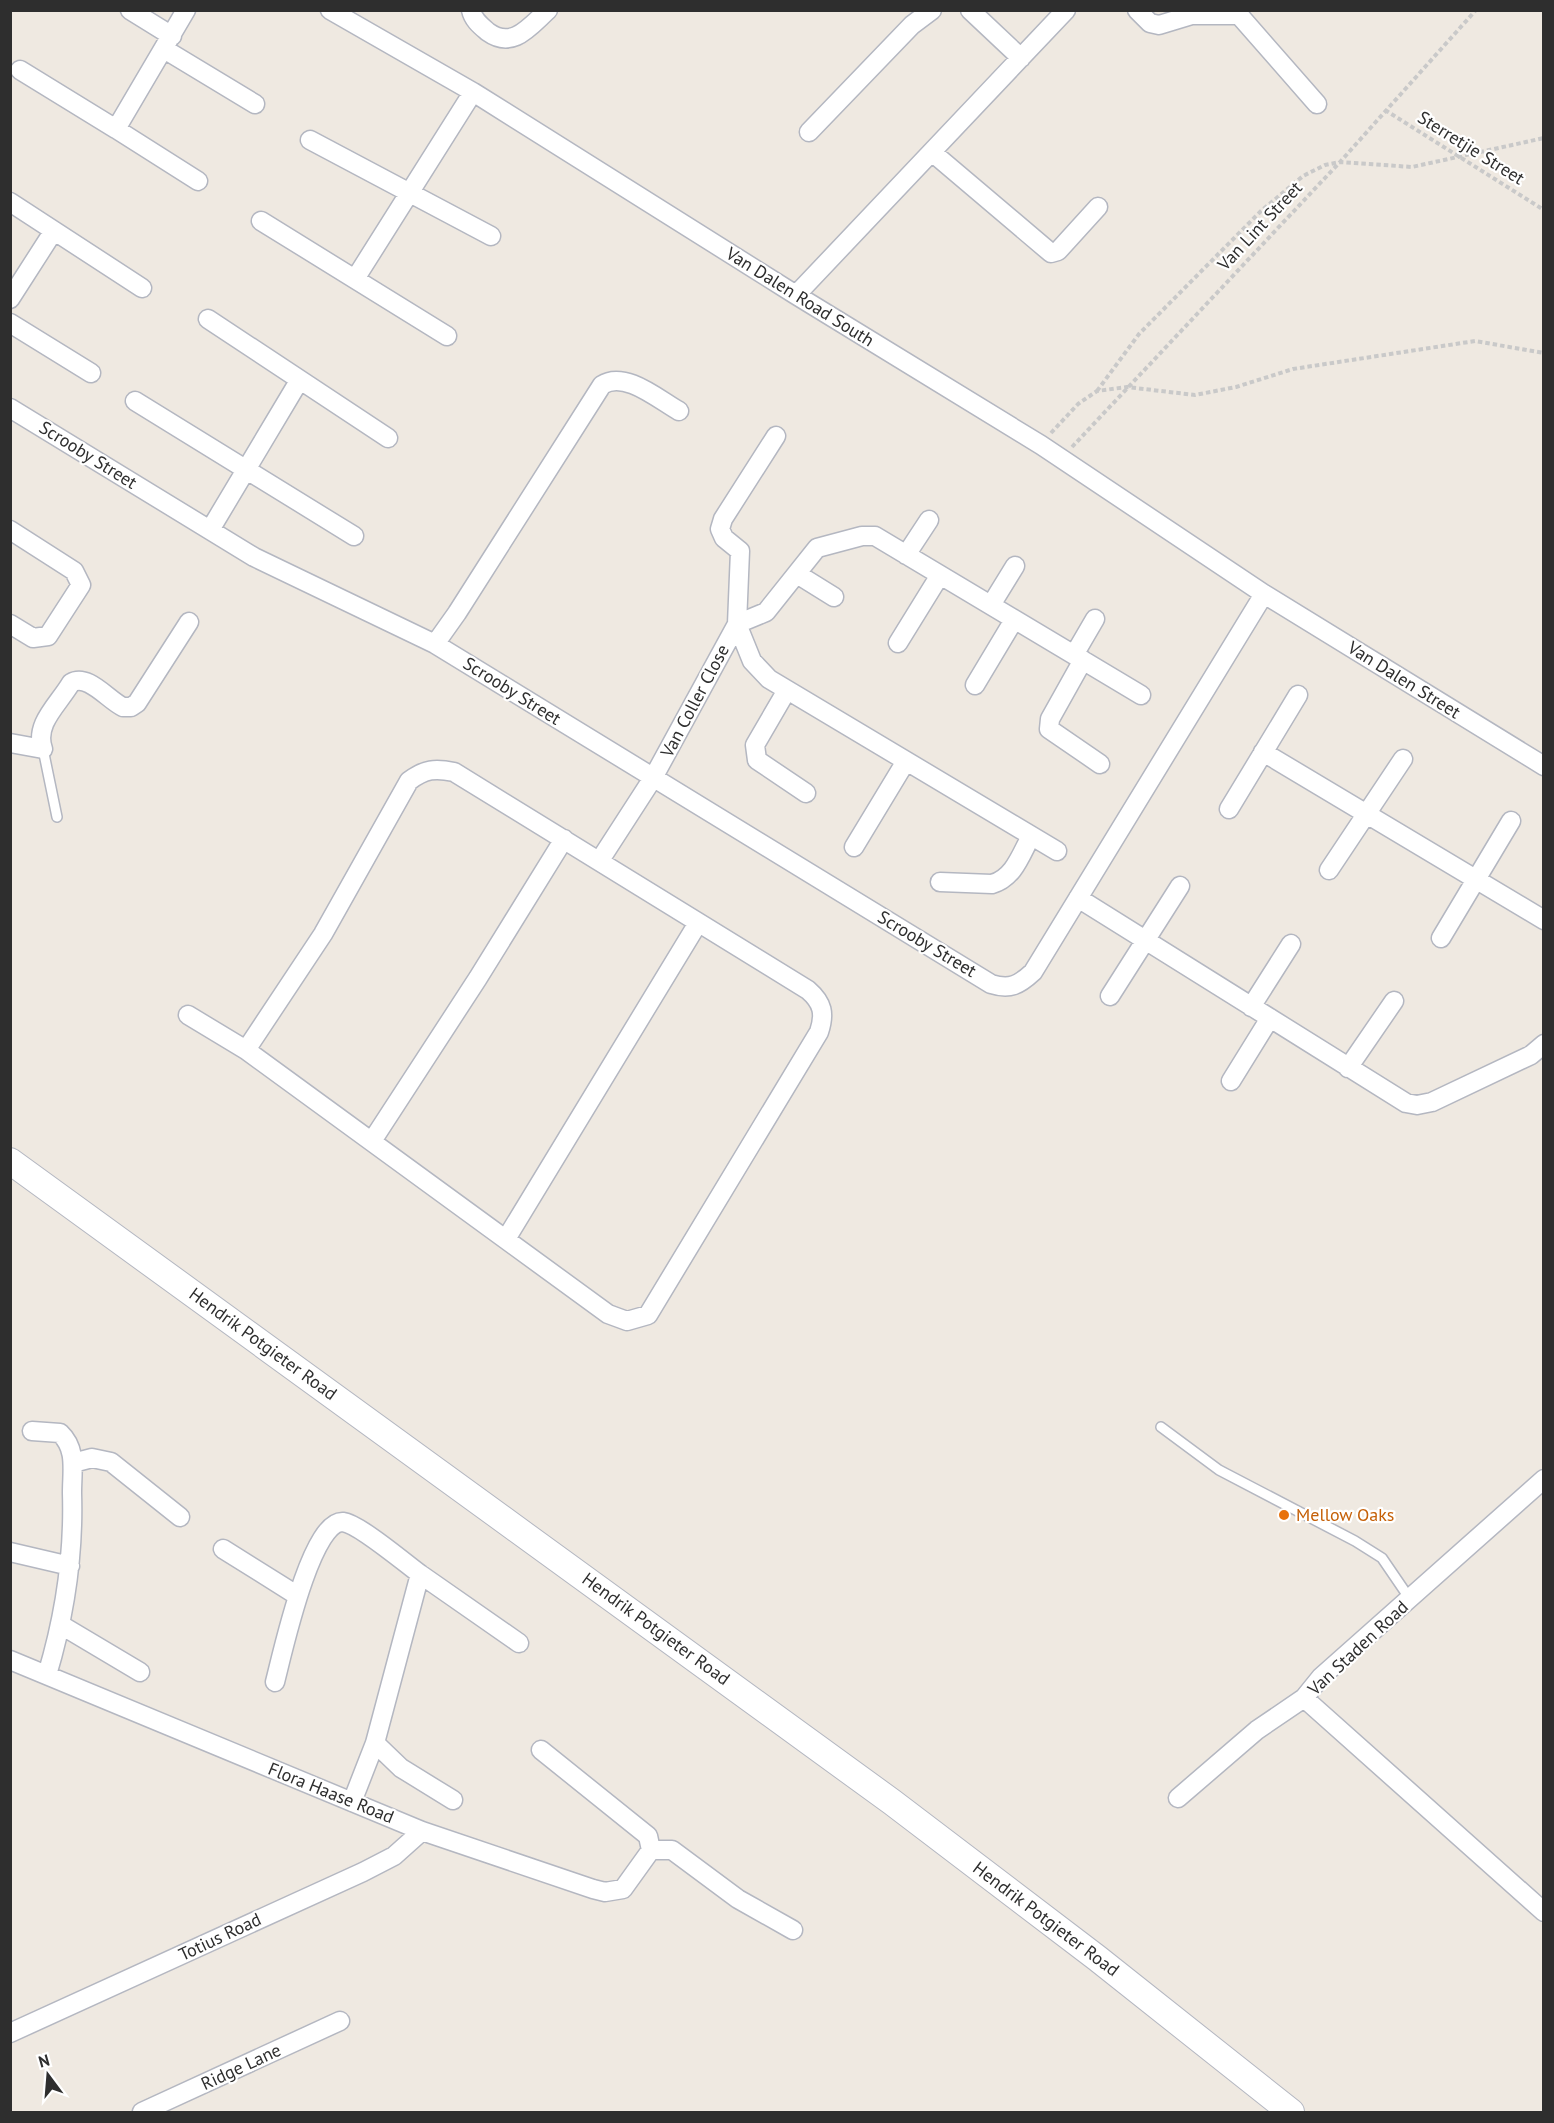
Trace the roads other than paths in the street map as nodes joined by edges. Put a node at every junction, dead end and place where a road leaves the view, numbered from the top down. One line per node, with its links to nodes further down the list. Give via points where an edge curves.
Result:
1 (130, 10): 11 (street)
2 (186, 10): 11 (street)
3 (330, 10): 14 (street, Van Dalen Road South)
4 (471, 10): 5 (street, via 479,25 507,40 523,34)
5 (548, 10)
6 (932, 10): 18 (street, via 912,25)
7 (970, 10): 12 (street)
8 (1066, 10): 12 (street)
9 (1137, 10): 10 (street, via 1150,23 1159,25 1192,15)
10 (1238, 12): 16 (street)
11 (168, 43): 15 (street); 17 (street)
12 (1021, 58): 20 (street)
13 (20, 70): 17 (street)
14 (473, 92): 22 (street); 30 (street, Van Dalen Road South)
15 (255, 104)
16 (1317, 104)
17 (116, 129): 21 (street)
18 (809, 132)
19 (310, 140): 22 (street)
20 (933, 153): 24 (street, via 1051,253 1058,251); 30 (street)
21 (198, 182)
22 (409, 193): 27 (street); 28 (street)
23 (10, 202): 26 (street)
24 (1098, 207)
25 (261, 221): 28 (street)
26 (53, 232): 29 (street); 31 (street)
27 (491, 236)
28 (355, 279): 34 (street)
29 (142, 288)
30 (796, 295): 51 (street, Van Dalen Road South, via 1041,445)
31 (10, 299)
32 (208, 319): 36 (street)
33 (10, 324): 35 (street)
34 (447, 336)
35 (91, 373)
36 (299, 381): 41 (street); 42 (street)
37 (135, 401): 42 (street)
38 (10, 408): 45 (street, Scrooby Street)
39 (679, 411): 60 (street, via 624,380 609,380 603,385)
40 (776, 436): 58 (street, via 721,524 721,534 737,547 741,556)
41 (388, 438)
42 (246, 469): 45 (street); 46 (street)
43 (929, 520): 47 (street)
44 (10, 530): 57 (street, via 74,571 81,585 48,636 33,638)
45 (210, 530): 60 (street, Scrooby Street, via 254,557)
46 (354, 536)
47 (906, 555): 49 (street, via 875,536 862,536 823,545); 50 (street)
48 (1015, 566): 53 (street)
49 (797, 574): 52 (street); 58 (street, via 766,612)
50 (940, 575): 53 (street); 59 (street)
51 (1264, 594): 72 (street, Van Dalen Street); 88 (street)
52 (834, 597)
53 (991, 605): 55 (street)
54 (1095, 619): 61 (street)
55 (1014, 620): 61 (street); 62 (street)
56 (189, 622): 67 (street, via 137,703 130,707 117,704 86,681 71,683 40,728)
57 (10, 624)
58 (737, 624): 63 (street, via 752,661 769,679); 73 (street, Van Coller Close)
59 (898, 643)
60 (435, 644): 73 (street, Scrooby Street)
61 (1079, 658): 64 (street); 71 (street, via 1049,729)
62 (975, 685)
63 (787, 690): 70 (street); 74 (street, via 755,746 754,755)
64 (1141, 695)
65 (1298, 695): 68 (street)
66 (10, 743): 67 (street)
67 (42, 749): 77 (lane)
68 (1263, 752): 75 (street); 76 (street)
69 (1403, 759): 76 (street)
70 (906, 760): 79 (street); 81 (street)
71 (1100, 765)
72 (1544, 766)
73 (653, 778): 83 (street, Van Coller Close); 88 (street, Scrooby Street, via 991,984 1005,988 1019,984 1033,972)
74 (806, 793)
75 (1229, 809)
76 (1366, 814): 84 (street); 85 (street)
77 (57, 818)
78 (1511, 821): 85 (street)
79 (1031, 836): 82 (street); 86 (street, via 1010,874 999,882)
80 (564, 839): 83 (street); 100 (street, via 454,772 437,768 423,771 409,781 323,934); 103 (street)
81 (854, 847)
82 (1057, 851)
83 (600, 860): 90 (street)
84 (1329, 870)
85 (1476, 880): 89 (street); 91 (street)
86 (940, 882)
87 (1180, 886): 92 (street)
88 (1078, 898): 92 (street)
89 (1544, 920)
90 (698, 923): 105 (street); 105 (street, via 808,990 819,999 823,1021 648,1315 627,1321 615,1318)
91 (1441, 938)
92 (1145, 940): 94 (street); 96 (street)
93 (1291, 944): 96 (street)
94 (1110, 996)
95 (1394, 1001): 101 (street)
96 (1251, 1007): 98 (street)
97 (188, 1015): 100 (street)
98 (1270, 1018): 101 (street); 102 (street)
99 (1544, 1044): 101 (street, via 1531,1055 1418,1105 1396,1098)
100 (246, 1050): 103 (street)
101 (1348, 1068)
102 (1231, 1081)
103 (372, 1141): 105 (street)
104 (10, 1161): 136 (main road, Hendrik Potgieter Road, via 883,1795)
105 (506, 1239)
106 (1161, 1426): 116 (lane, via 1219,1470 1382,1558)
107 (32, 1431): 108 (street, via 60,1432 71,1448)
108 (73, 1463): 110 (street, via 92,1458 111,1462); 113 (street)
109 (1544, 1479): 116 (street, Van Staden Road)
110 (180, 1517)
111 (223, 1549): 115 (street)
112 (10, 1552): 113 (street)
113 (70, 1566): 117 (street)
114 (420, 1574): 115 (street, via 352,1525 336,1523 321,1537); 118 (street); 124 (street)
115 (298, 1596): 122 (street)
116 (1410, 1599): 123 (street, Van Staden Road, via 1322,1677)
117 (61, 1625): 120 (street); 121 (street)
118 (519, 1643)
119 (10, 1660): 121 (street, Flora Haase Road)
120 (140, 1672)
121 (47, 1675): 128 (street, Flora Haase Road)
122 (275, 1682)
123 (1305, 1698): 126 (street, via 1257,1730); 131 (street, Van Staden Road)
124 (375, 1743): 127 (street, via 401,1768); 128 (street)
125 (541, 1750): 130 (street, via 648,1836)
126 (1178, 1798)
127 (453, 1800)
128 (352, 1802): 129 (street, Flora Haase Road)
129 (422, 1831): 130 (street, Flora Haase Road, via 605,1892 622,1889); 134 (street, Totius Road, via 394,1856 363,1872)
130 (647, 1854): 132 (street, via 672,1850 738,1899)
131 (1544, 1912)
132 (793, 1930)
133 (340, 2021): 135 (street, Ridge Lane)
134 (10, 2033)
135 (142, 2112)
136 (1291, 2112)

